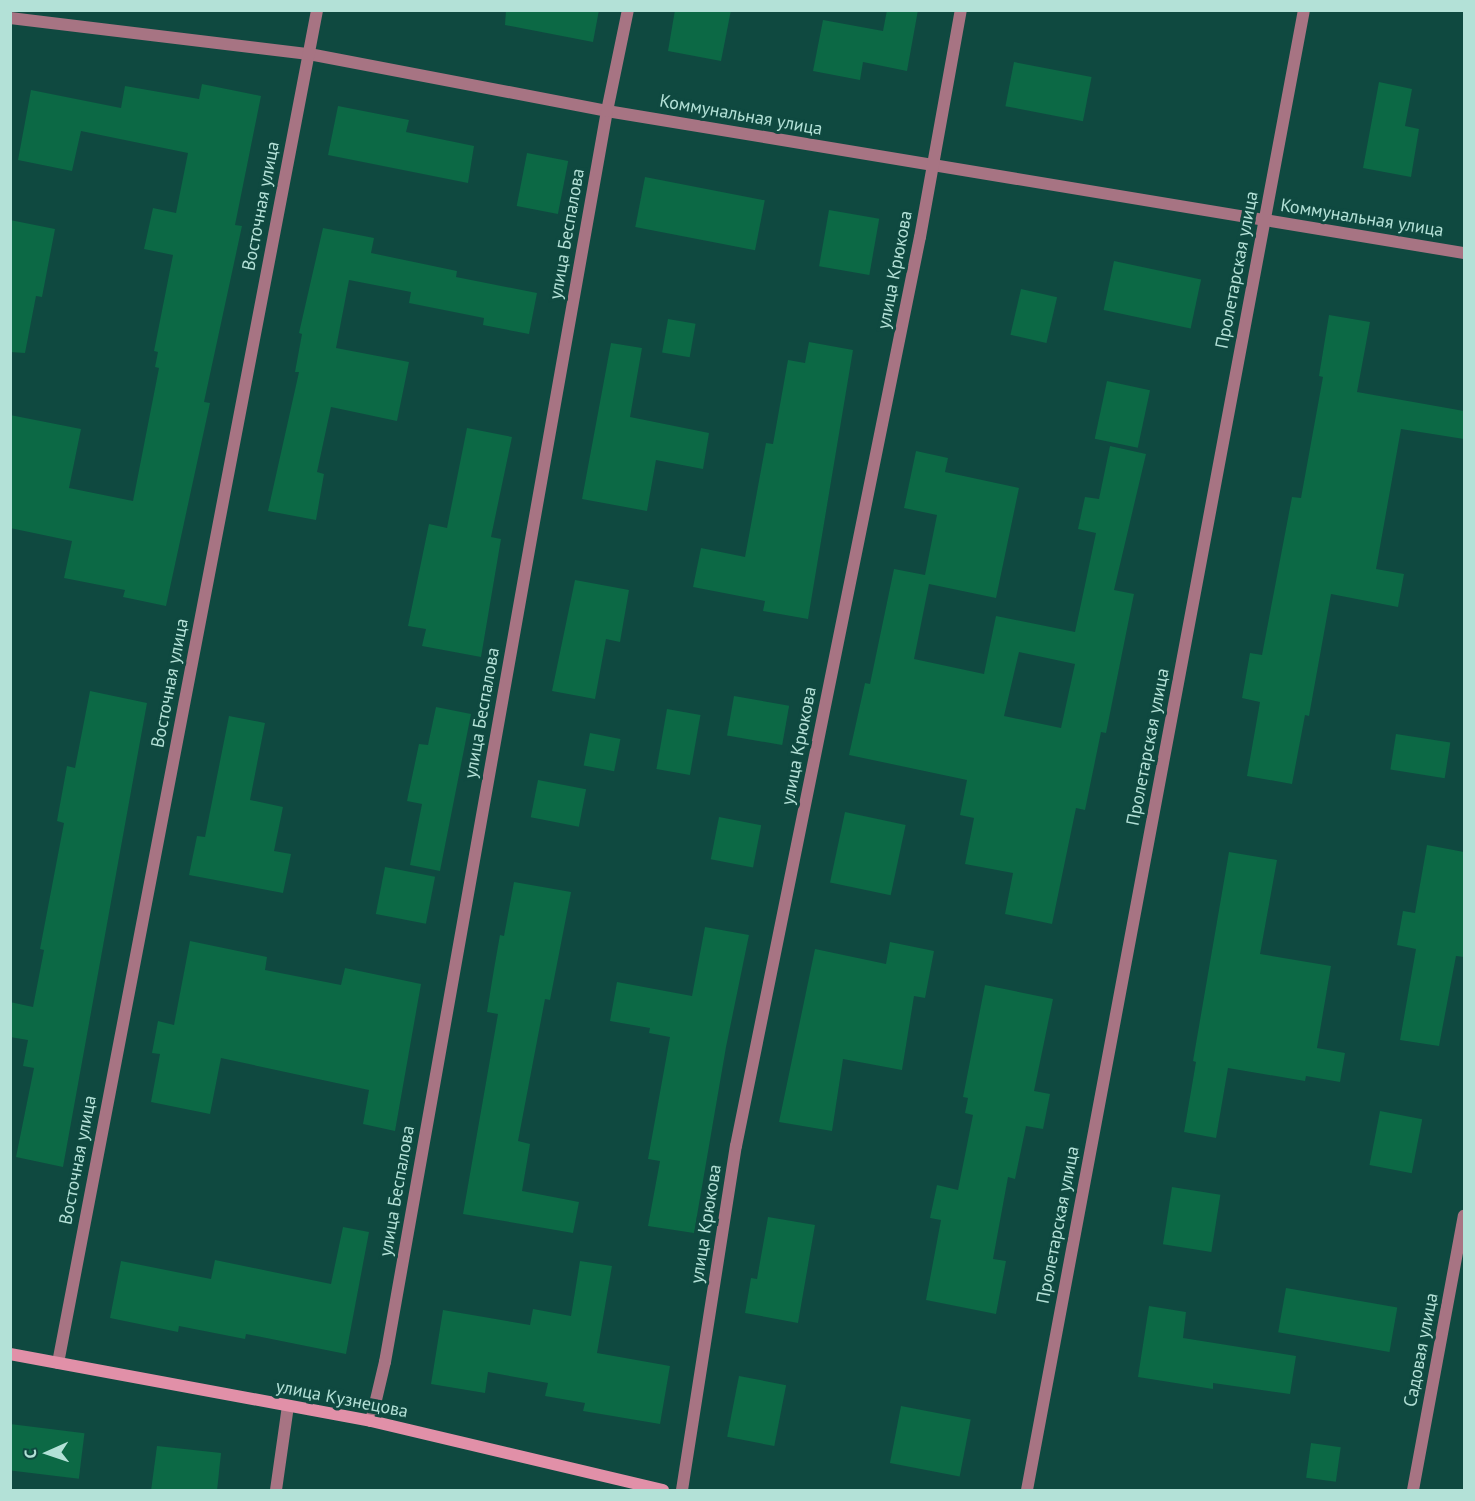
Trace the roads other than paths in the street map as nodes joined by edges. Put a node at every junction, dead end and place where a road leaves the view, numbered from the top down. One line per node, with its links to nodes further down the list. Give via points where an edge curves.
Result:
1 (317, 10): 6 (street, Восточная улица)
2 (628, 10): 7 (street, улица Беспалова)
3 (962, 10): 8 (street, улица Крюкова)
4 (1304, 10): 9 (street, Пролетарская улица)
5 (10, 18): 6 (street, Коммунальная улица)
6 (309, 54): 7 (street, Коммунальная улица); 13 (street, Восточная улица)
7 (607, 111): 8 (street, Коммунальная улица); 15 (street, улица Беспалова, via 385,1362)
8 (933, 166): 9 (street, Коммунальная улица); 18 (street, улица Крюкова, via 736,1146)
9 (1265, 221): 10 (street, Коммунальная улица); 19 (street, Пролетарская улица)
10 (1464, 253)
11 (1464, 1216): 20 (street, Садовая улица)
12 (10, 1354): 13 (street, улица Кузнецова)
13 (58, 1363): 14 (street, улица Кузнецова)
14 (288, 1406): 15 (street, улица Кузнецова); 16 (street)
15 (371, 1421): 17 (street, улица Кузнецова)
16 (276, 1491)
17 (663, 1491)
18 (682, 1491)
19 (1027, 1491)
20 (1413, 1491)

